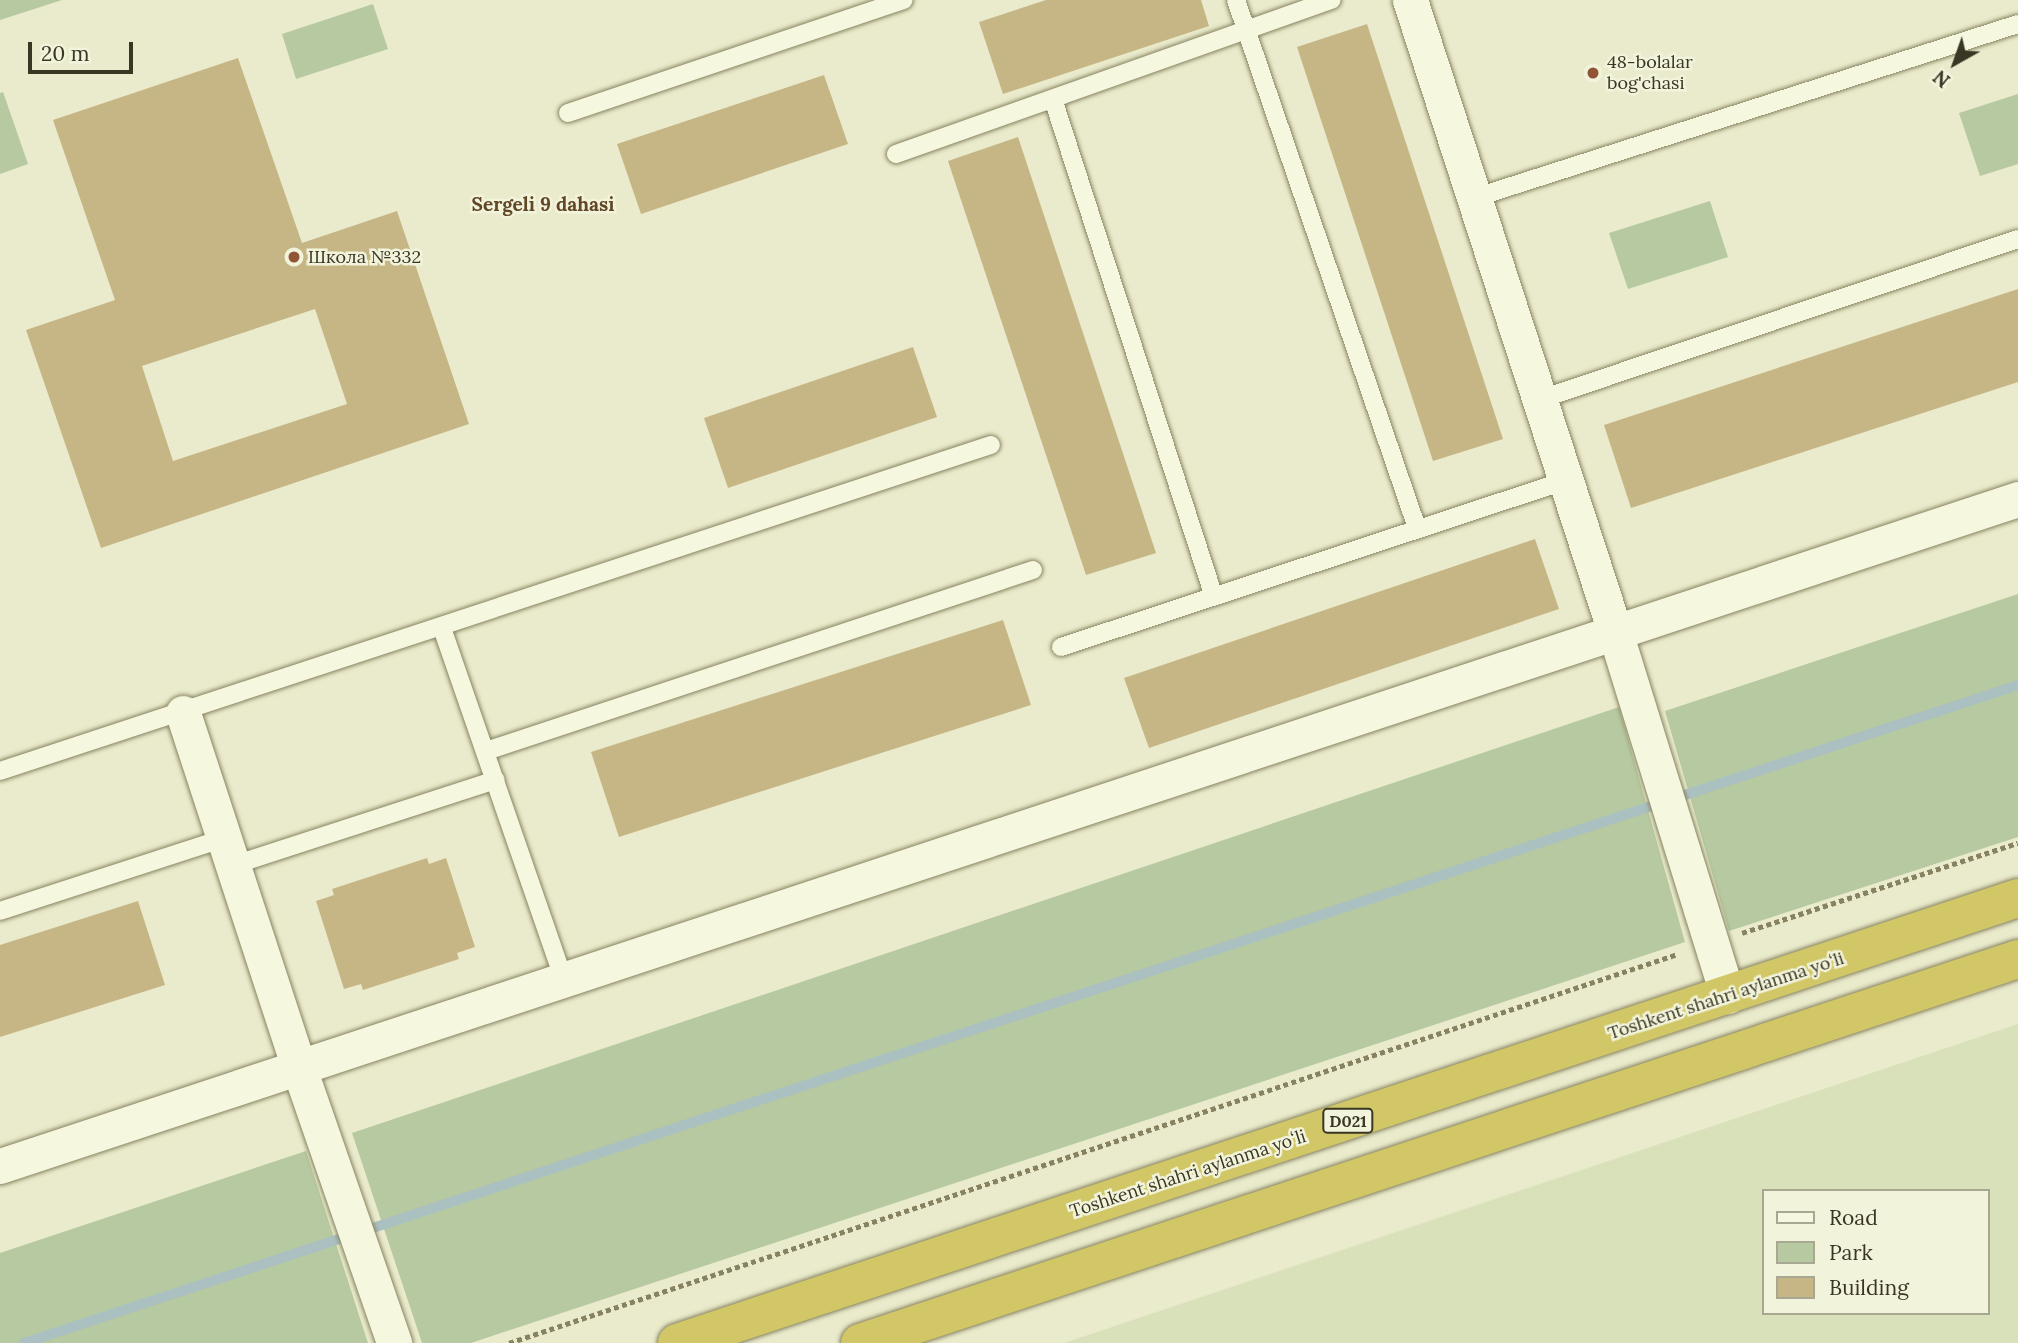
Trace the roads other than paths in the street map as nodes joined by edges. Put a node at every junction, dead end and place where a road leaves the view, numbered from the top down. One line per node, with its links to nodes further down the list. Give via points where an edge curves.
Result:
1 (903, 0): 8 (lane)
2 (1236, 0): 6 (lane)
3 (1332, 0): 6 (lane)
4 (1410, 0): 10 (street)
5 (2018, 24): 10 (lane)
6 (1246, 30): 7 (lane); 16 (lane)
7 (1053, 99): 9 (lane); 18 (lane)
8 (568, 113)
9 (896, 154)
10 (1474, 198): 12 (street)
11 (2018, 239): 12 (lane)
12 (1538, 400): 14 (street)
13 (990, 445): 19 (lane)
14 (1564, 481): 16 (lane); 20 (street)
15 (2018, 499): 20 (street)
16 (1418, 528): 18 (lane)
17 (1033, 570): 23 (lane)
18 (1214, 597): 21 (lane)
19 (442, 628): 22 (lane); 23 (lane)
20 (1615, 632): 30 (street); 31 (street)
21 (1061, 647)
22 (183, 713): 24 (lane); 26 (street)
23 (486, 751): 25 (lane)
24 (0, 771)
25 (496, 779): 26 (lane); 30 (lane)
26 (229, 852): 28 (lane); 32 (street)
27 (2018, 898): 31 (highway, Toshkent shahri aylanma yoʻli / D021)
28 (0, 911)
29 (2018, 959): 36 (highway)
30 (564, 980): 32 (street)
31 (1728, 996): 35 (highway, Toshkent shahri aylanma yoʻli / D021)
32 (299, 1068): 33 (street); 34 (street)
33 (0, 1166)
34 (394, 1343)
35 (677, 1343)
36 (860, 1343)

